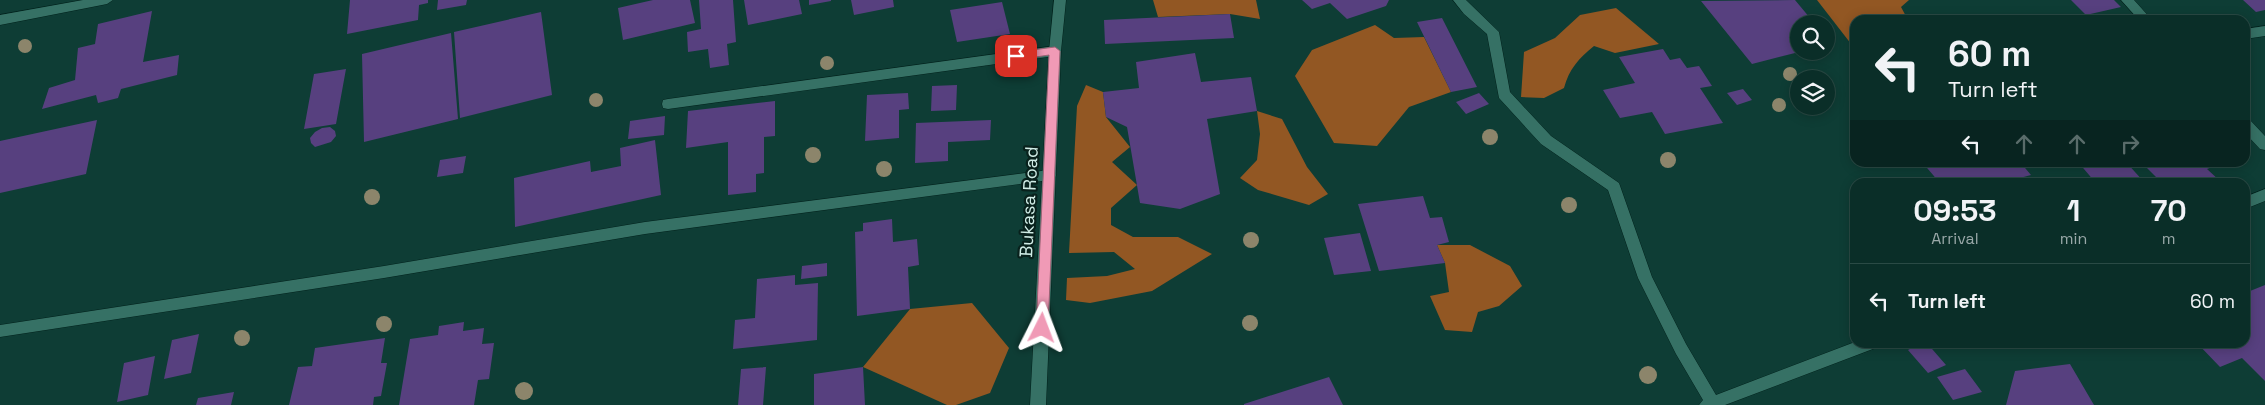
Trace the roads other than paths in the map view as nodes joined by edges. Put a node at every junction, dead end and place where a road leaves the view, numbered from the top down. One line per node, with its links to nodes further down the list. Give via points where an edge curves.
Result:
1 (107, 0): 6 (street)
2 (1060, 0): 9 (street, Bukasa Road)
3 (1459, 0): 18 (street, via 1493,32 1504,94 1546,140 1614,186 1645,278)
4 (2127, 0): 5 (street)
5 (2141, 15)
6 (0, 20)
7 (2265, 31): 8 (street)
8 (2250, 33)
9 (1055, 51): 10 (street); 13 (street, Bukasa Road)
10 (668, 104)
11 (2250, 129): 12 (street)
12 (2265, 145)
13 (1050, 175): 16 (street, via 645,228); 19 (street, Bukasa Road)
14 (2265, 195): 15 (street)
15 (2250, 201)
16 (0, 331)
17 (1858, 348): 18 (street)
18 (1710, 404)
19 (1038, 405)

